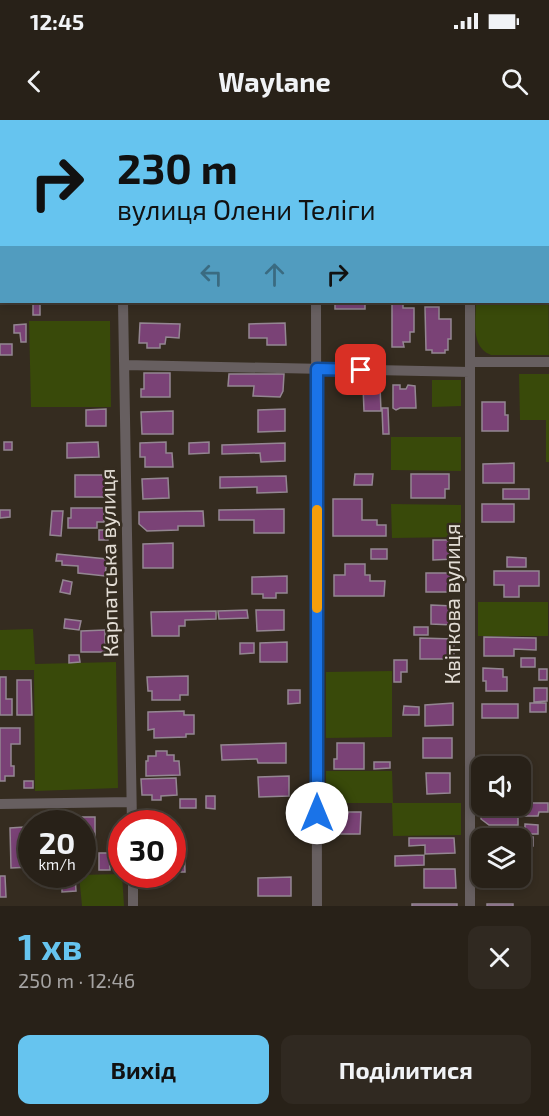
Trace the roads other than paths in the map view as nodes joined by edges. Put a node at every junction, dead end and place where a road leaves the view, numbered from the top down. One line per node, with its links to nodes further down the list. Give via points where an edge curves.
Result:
1 (123, 303): 5 (street, Карпатська вулиця)
2 (316, 303): 7 (street)
3 (470, 303): 6 (street, Квіткова вулиця)
4 (549, 362): 6 (street)
5 (124, 365): 7 (street); 8 (street, Карпатська вулиця)
6 (470, 367): 7 (street); 14 (street, Квіткова вулиця)
7 (317, 369): 13 (street)
8 (131, 802): 9 (street); 10 (street, Карпатська вулиця)
9 (0, 804)
10 (131, 810)
11 (133, 888): 12 (street)
12 (133, 906)
13 (317, 906)
14 (470, 906)

